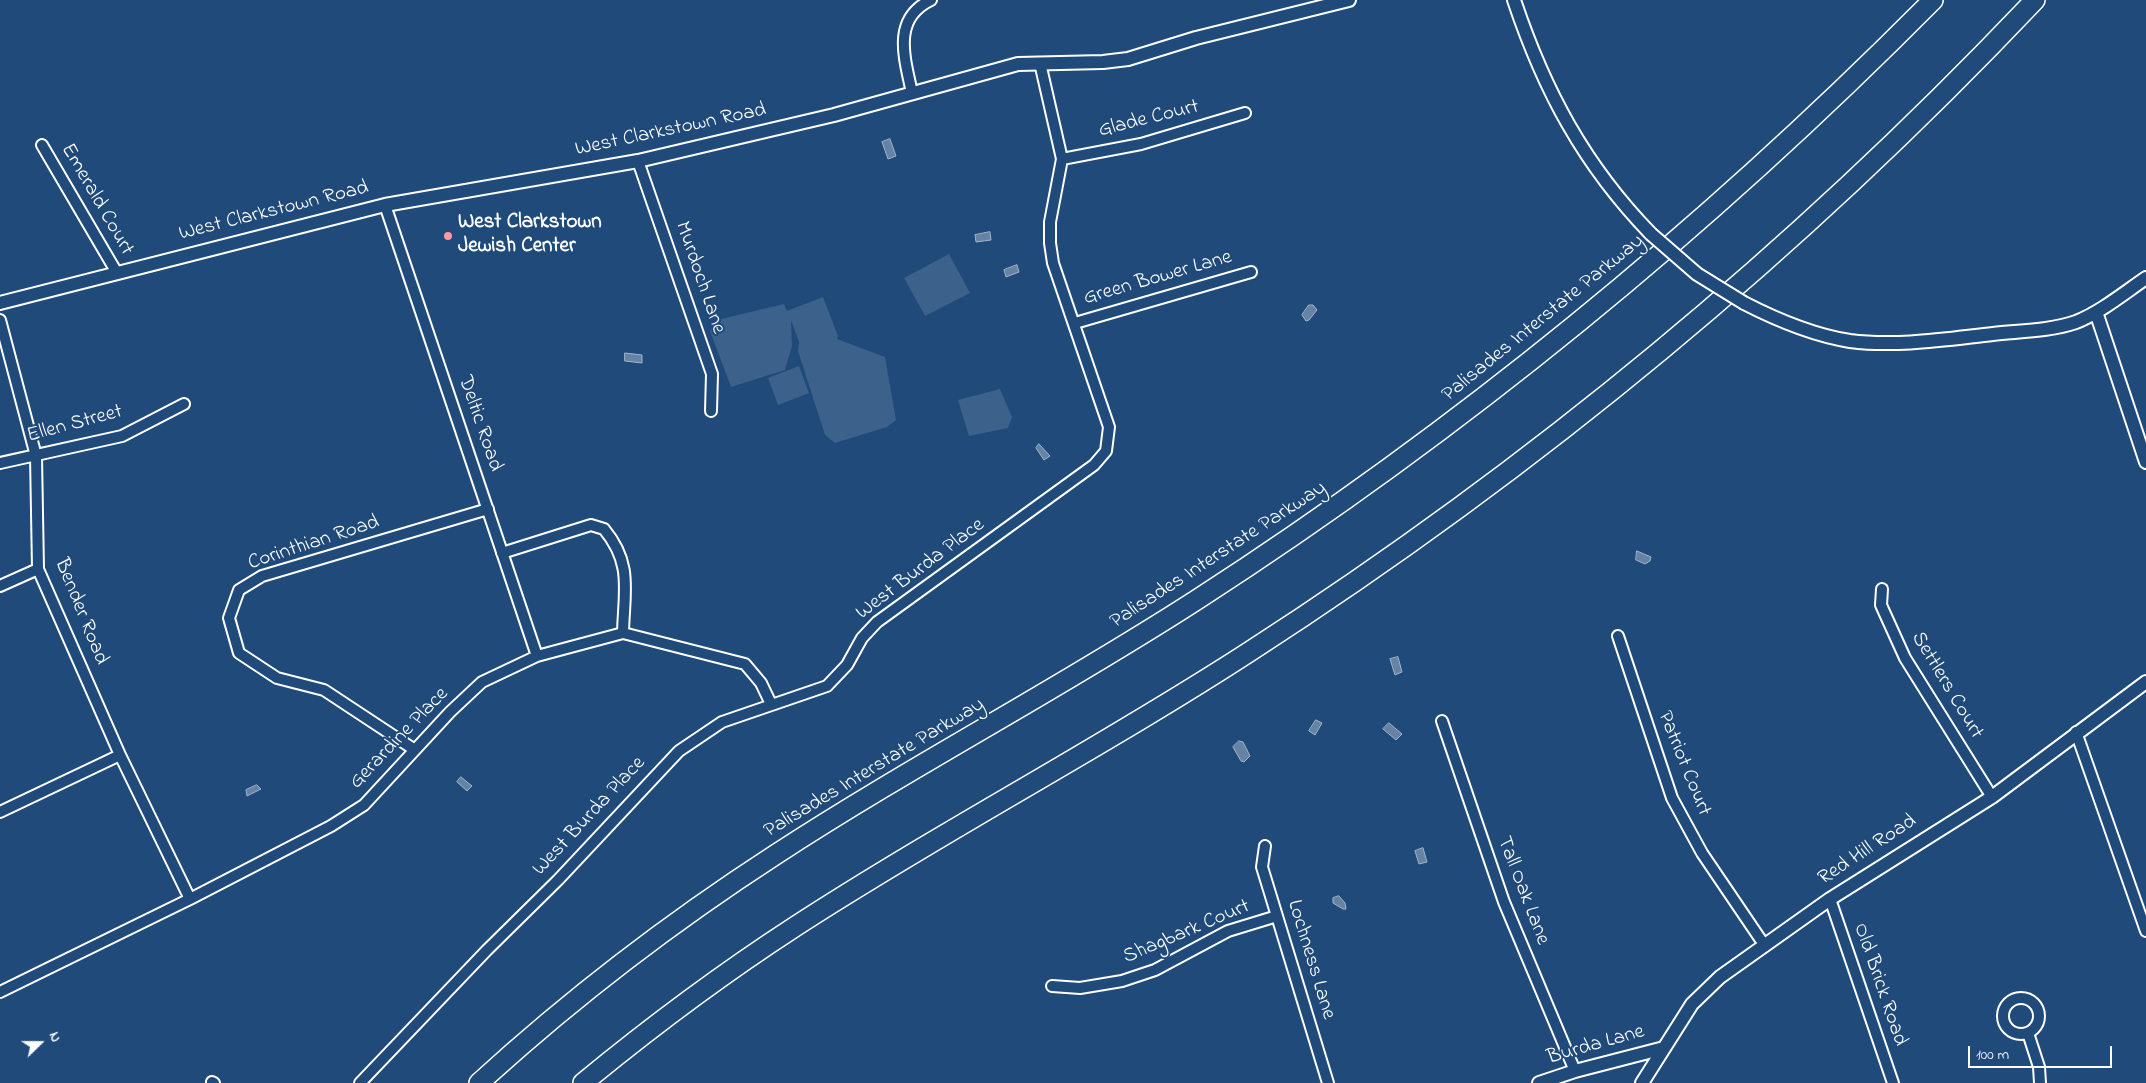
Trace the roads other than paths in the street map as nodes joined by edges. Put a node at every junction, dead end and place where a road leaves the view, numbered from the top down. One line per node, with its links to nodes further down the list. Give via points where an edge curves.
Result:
1 (931, 0): 7 (street, via 911,15 904,31 903,49)
2 (1349, 0): 6 (street, West Clarkstown Road, via 1196,38 1128,59)
3 (1514, 0): 17 (street, bridge, via 1538,67 1566,123 1604,180 1651,234 1697,274 1744,303 1788,324 1826,336 1878,343 2047,328 2076,322)
4 (1933, 0): 54 (highway, Palisades Interstate Parkway, via 1816,116 1682,236 1547,349 1434,436 1296,534 1169,618 862,800 744,876 601,979)
5 (2035, 0): 55 (highway, via 1897,139 1766,260 1631,374 1475,495 1337,594 1217,673 796,925 675,1010)
6 (1040, 63): 7 (street, West Clarkstown Road, via 1018,64); 10 (street, West Burda Place)
7 (912, 94): 11 (street, West Clarkstown Road)
8 (1245, 114): 10 (street, Glade Court, via 1141,144)
9 (42, 145): 14 (street, Emerald Court)
10 (1062, 159): 19 (street, West Burda Place, via 1050,222 1050,243 1053,263)
11 (638, 161): 12 (street, West Clarkstown Road); 21 (street, Murdoch Lane, via 712,374)
12 (385, 205): 14 (street, West Clarkstown Road); 26 (street, Deltic Road)
13 (1251, 272): 19 (street, Green Bower Lane)
14 (117, 273): 16 (street, West Clarkstown Road)
15 (2146, 278): 17 (street)
16 (0, 303)
17 (2096, 312): 22 (street)
18 (0, 320): 23 (street, Bender Road)
19 (1075, 323): 35 (street, West Burda Place, via 1109,426 1106,451 1094,465 877,622 862,638 847,665 826,686)
20 (184, 404): 23 (street, Ellen Street, via 122,436)
21 (711, 410)
22 (2143, 443): 24 (street)
23 (36, 456): 25 (street, Ellen Street); 28 (street, Bender Road)
24 (2146, 462)
25 (0, 463)
26 (488, 509): 27 (street, Deltic Road); 38 (street, Corinthian Road, via 262,576 239,590 229,618 239,653 277,678 324,690)
27 (502, 553): 31 (street, via 591,525 604,529 622,559 626,576); 33 (street, Deltic Road)
28 (38, 570): 29 (street); 39 (street, Bender Road)
29 (0, 586)
30 (1882, 589): 40 (street, Settlers Court, via 1881,605 1905,658)
31 (623, 633): 33 (street, Gerardine Place); 35 (street, Gerardine Place, via 745,664 761,683)
32 (1618, 636): 47 (street, Patriot Court, via 1672,798 1702,853)
33 (537, 656): 38 (street, Gerardine Place, via 482,682)
34 (2146, 682): 37 (street, Red Hill Road)
35 (771, 704): 53 (street, West Burda Place, via 722,722 679,751)
36 (1442, 721): 52 (street, Tall Oak Lane, via 1504,902)
37 (2076, 732): 40 (street, Red Hill Road); 46 (street)
38 (415, 750): 43 (street, Gerardine Place, via 364,805)
39 (120, 755): 41 (street); 43 (street, Bender Road)
40 (1992, 797): 44 (street, Red Hill Road)
41 (0, 812)
42 (1265, 846): 45 (street, Lochness Lane, via 1262,867)
43 (190, 899): 49 (street, Gerardine Place)
44 (1830, 899): 47 (street, Red Hill Road); 59 (street, Old Brick Road)
45 (1277, 916): 48 (street, Shagbark Court, via 1228,931 1155,970 1122,981 1080,988); 56 (street, Lochness Lane)
46 (2146, 931)
47 (1765, 946): 51 (street, Red Hill Road, via 1720,977 1692,1004)
48 (1052, 986)
49 (0, 992)
50 (2028, 1033): 60 (street, via 2039,1067)
51 (1664, 1048): 52 (street, Burda Lane); 58 (street, Red Hill Road)
52 (1575, 1071): 57 (street, Burda Lane)
53 (360, 1083)
54 (478, 1083)
55 (583, 1083)
56 (1328, 1083)
57 (1539, 1083)
58 (1642, 1083)
59 (1893, 1083)
60 (2040, 1083)

